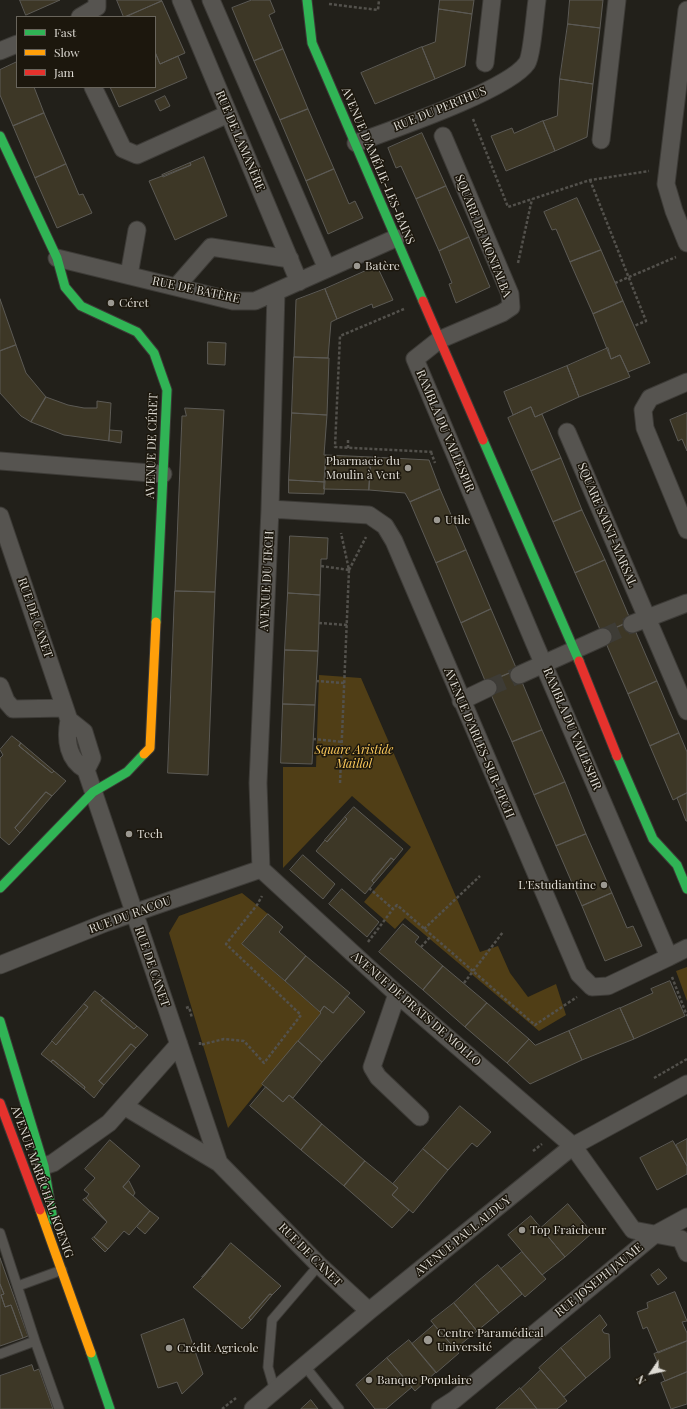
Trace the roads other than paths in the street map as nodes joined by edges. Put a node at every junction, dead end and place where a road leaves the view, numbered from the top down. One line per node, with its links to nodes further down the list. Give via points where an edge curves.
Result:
1 (97, 0): 9 (street, via 97,7)
2 (181, 0): 14 (street, RUE DE LAMANÈRE)
3 (211, 0): 25 (street)
4 (306, 0): 18 (street, AVENUE D'AMÉLIE-LES-BAINS, via 312,43)
5 (492, 0): 12 (street)
6 (537, 0): 18 (street, RUE DU PERTHUS, via 528,62 520,71 482,94)
7 (617, 0): 17 (street)
8 (687, 10): 19 (street, via 666,184)
9 (82, 16)
10 (16, 44): 11 (street)
11 (0, 51)
12 (485, 63)
13 (93, 88): 14 (street, via 123,149 137,155)
14 (228, 114): 24 (street, RUE DE LAMANÈRE)
15 (0, 136): 23 (street, AVENUE DE CÉRET)
16 (442, 136): 30 (street, SQUARE DE MONTALBA, via 510,294 510,307 502,313)
17 (602, 140)
18 (356, 143): 21 (street, AVENUE D'AMÉLIE-LES-BAINS)
19 (680, 208): 22 (street)
20 (137, 230): 26 (street)
21 (396, 238): 25 (street, RUE DE BATÈRE); 30 (street, AVENUE D'AMÉLIE-LES-BAINS)
22 (683, 249)
23 (57, 258): 26 (street, RUE DE BATÈRE); 34 (street, AVENUE DE CÉRET, via 64,287 82,306 137,332 154,353 167,390)
24 (290, 259): 27 (street, RUE DE LAMANÈRE); 28 (street, via 211,247)
25 (327, 269): 27 (street, RUE DE BATÈRE)
26 (129, 275): 28 (street, RUE DE BATÈRE)
27 (299, 282): 29 (street, RUE DE BATÈRE)
28 (176, 287): 29 (street, RUE DE BATÈRE, via 234,301 256,301)
29 (276, 292): 35 (street, AVENUE DU TECH)
30 (439, 340): 42 (street); 43 (street, RAMBLA DU VALLESPIR, via 415,359)
31 (687, 382): 37 (street, via 650,398 643,410 645,428)
32 (567, 432): 40 (street, SQUARE SAINT-MARSAL)
33 (0, 460): 34 (street)
34 (163, 474): 50 (street, AVENUE DE CÉRET, via 150,748 127,772)
35 (270, 509): 47 (street, AVENUE D'ARLES-SUR-TECH, via 369,515 385,526 394,541); 52 (street, AVENUE DU TECH, via 258,783)
36 (0, 516): 38 (street, RUE DE CANET)
37 (687, 530)
38 (6, 557): 49 (street, RUE DE CANET)
39 (687, 603): 40 (street)
40 (639, 621): 48 (street, SQUARE SAINT-MARSAL)
41 (603, 637): 42 (street)
42 (574, 650): 43 (street); 51 (street, via 653,839)
43 (543, 664): 44 (street); 57 (street, RAMBLA DU VALLESPIR)
44 (519, 675)
45 (0, 686): 49 (street, via 6,701 13,709)
46 (488, 688): 47 (street)
47 (461, 701): 57 (street, AVENUE D'ARLES-SUR-TECH, via 579,974 592,987 608,986)
48 (687, 711)
49 (67, 714): 50 (street, RUE DE CANET, via 66,735 70,750 76,764 86,770)
50 (93, 792): 53 (street, AVENUE DE CÉRET); 55 (street, RUE DE CANET)
51 (682, 862): 54 (street)
52 (266, 875): 55 (street, RUE DU RACOU); 59 (street, AVENUE DE PRATS DE MOLLO)
53 (0, 888)
54 (687, 889)
55 (134, 913): 58 (street, RUE DU RACOU); 61 (street, RUE DE CANET)
56 (687, 948): 57 (street)
57 (667, 958)
58 (0, 965)
59 (397, 994): 65 (street, via 372,1067 378,1077); 68 (street, AVENUE DE PRATS DE MOLLO)
60 (0, 1020): 70 (street, AVENUE MARÉCHAL KOENIG)
61 (179, 1044): 64 (street); 69 (street, RUE DE CANET)
62 (687, 1084): 68 (street, AVENUE PAUL ALDUY)
63 (0, 1103): 66 (street, AVENUE MARÉCHAL KOENIG)
64 (124, 1106): 69 (street, RUE DE CANET); 70 (street, via 109,1123 53,1163)
65 (420, 1117)
66 (10, 1130): 67 (lane); 76 (street, AVENUE MARÉCHAL KOENIG)
67 (0, 1134)
68 (573, 1146): 72 (street, AVENUE DE PRATS DE MOLLO, via 633,1230); 78 (street, AVENUE PAUL ALDUY)
69 (219, 1163): 75 (street, RUE DE CANET)
70 (44, 1166): 76 (street, AVENUE MARÉCHAL KOENIG)
71 (687, 1217): 72 (street, RUE JOSEPH JAUME)
72 (654, 1235): 74 (street, AVENUE DE PRATS DE MOLLO, via 681,1239); 83 (street, RUE JOSEPH JAUME)
73 (1, 1239): 77 (lane)
74 (687, 1253)
75 (319, 1265): 78 (street, RUE DE CANET); 82 (lane, via 272,1320 268,1367)
76 (62, 1270): 77 (lane); 85 (street, AVENUE MARÉCHAL KOENIG)
77 (18, 1286): 79 (lane)
78 (369, 1311): 81 (street, AVENUE PAUL ALDUY)
79 (35, 1341): 80 (lane); 84 (lane)
80 (0, 1354)
81 (304, 1365): 82 (street, AVENUE PAUL ALDUY); 87 (lane)
82 (275, 1391): 86 (street, AVENUE PAUL ALDUY)
83 (450, 1406)
84 (59, 1409)
85 (110, 1409)
86 (253, 1409)
87 (339, 1409)

